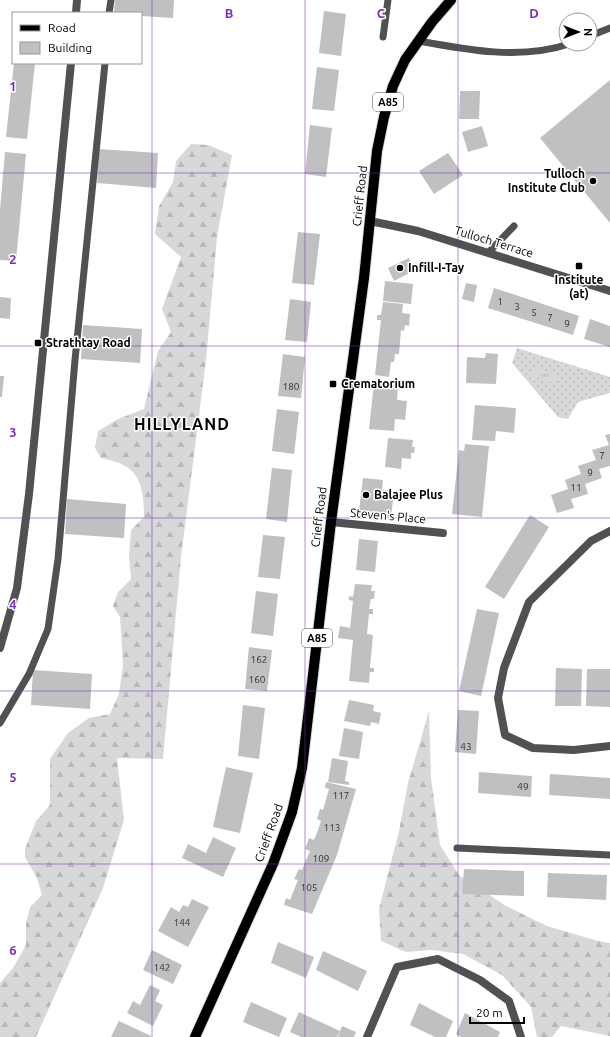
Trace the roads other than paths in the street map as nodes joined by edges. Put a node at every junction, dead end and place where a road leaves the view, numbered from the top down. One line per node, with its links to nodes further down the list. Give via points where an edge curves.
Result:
1 (77, 0): 5 (street)
2 (111, 0): 6 (lane)
3 (388, 0): 9 (lane)
4 (451, 0): 10 (main road, Crieff Road / A85)
5 (76, 12)
6 (109, 12)
7 (610, 28): 8 (lane)
8 (598, 33)
9 (383, 37)
10 (418, 41): 11 (lane, via 490,51 538,51); 14 (main road, Crieff Road / A85, via 405,60 393,86 384,117 377,151)
11 (558, 46)
12 (71, 64): 21 (street, via 29,494 17,588)
13 (105, 64): 22 (lane, via 58,559 48,629 29,674)
14 (370, 221): 16 (street, Tulloch Terrace, via 418,231); 18 (main road, Crieff Road / A85)
15 (514, 226): 16 (lane)
16 (489, 252): 17 (street, Tulloch Terrace)
17 (610, 291)
18 (331, 522): 20 (street, Steven's Place); 26 (main road, Crieff Road / A85, via 302,768 292,812 273,864)
19 (610, 530): 23 (street, via 591,541 529,602 504,668 498,698 505,734 532,748 574,750)
20 (443, 533)
21 (0, 648)
22 (0, 723)
23 (610, 746)
24 (457, 848): 25 (lane)
25 (610, 855)
26 (195, 1037)
27 (367, 1037): 28 (street, via 397,967 438,959 480,980 508,1001)
28 (521, 1037)

